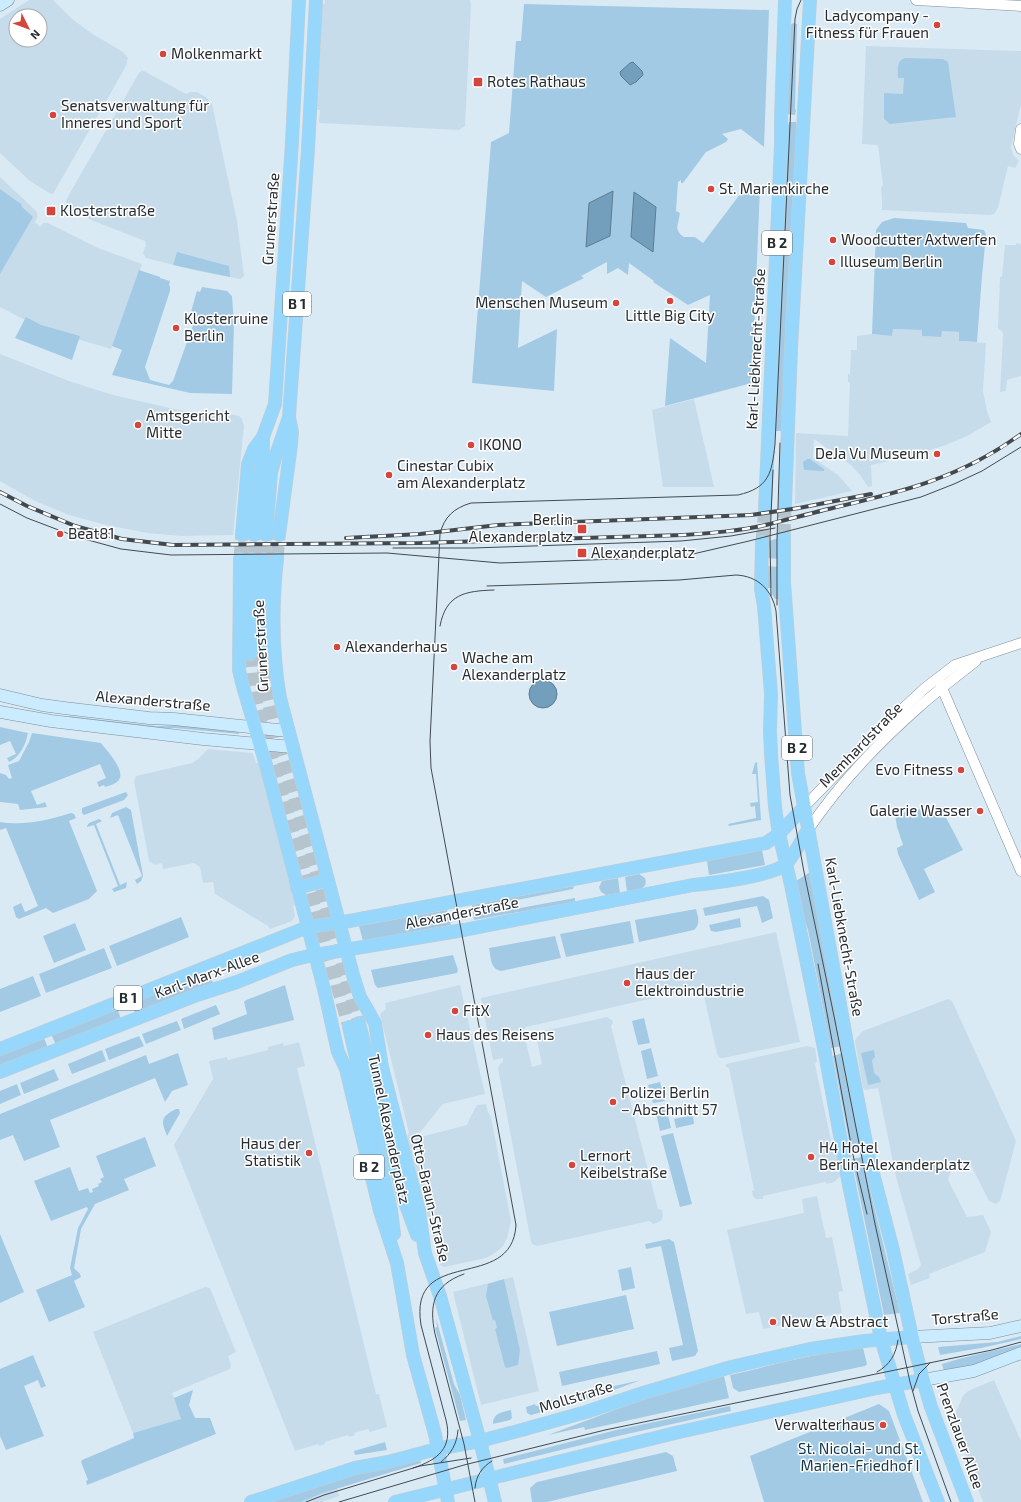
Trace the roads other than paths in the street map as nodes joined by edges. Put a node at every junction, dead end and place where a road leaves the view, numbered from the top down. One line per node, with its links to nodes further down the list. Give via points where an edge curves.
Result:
1 (8, 0): 7 (main road)
2 (299, 0): 12 (main road, Grunerstraße / B 1, via 292,149 275,397)
3 (316, 0): 11 (main road, B 1)
4 (785, 0): 15 (main road, Karl-Liebknecht-Straße / B 2)
5 (810, 0): 14 (main road, B 2, via 791,349)
6 (916, 0): 8 (street)
7 (0, 6)
8 (1021, 6)
9 (1020, 133): 10 (street)
10 (1021, 149)
11 (289, 417): 13 (main road, B 1, via 275,458); 16 (main road, B 1, via 291,445)
12 (262, 437): 13 (main road, Grunerstraße / B 1); 16 (main road, Grunerstraße / B 1, via 248,464)
13 (266, 473): 16 (main road)
14 (786, 505)
15 (765, 508)
16 (260, 535)
17 (784, 537): 31 (main road, Karl-Liebknecht-Straße / B 2, via 789,657 798,773)
18 (762, 542): 33 (main road, B 2, via 761,589 766,621 771,694 771,754)
19 (258, 559): 21 (main road, via 260,609); 27 (main road, Grunerstraße, via 239,670); 28 (main road, Grunerstraße, via 274,607 276,678)
20 (1021, 643): 22 (street, Memhardstraße)
21 (256, 652)
22 (979, 658): 23 (street, Memhardstraße, via 955,665); 24 (street, Memhardstraße)
23 (938, 678): 24 (street); 31 (street, Memhardstraße, via 866,743)
24 (942, 687): 32 (street, Memhardstraße, via 869,754 827,803); 35 (street)
25 (0, 695): 27 (main road, Alexanderstraße, via 64,708)
26 (0, 712): 29 (main road, Alexanderstraße, via 51,721)
27 (254, 728): 28 (main road, Alexanderstraße); 29 (main road, Grunerstraße)
28 (288, 731): 30 (main road)
29 (259, 744): 30 (main road, Alexanderstraße); 37 (main road)
30 (292, 747): 36 (main road)
31 (804, 807): 32 (main road, Karl-Liebknecht-Straße / B 2); 33 (main road, Alexanderstraße)
32 (808, 830): 34 (main road); 47 (main road, Karl-Liebknecht-Straße, via 869,1158)
33 (779, 834): 34 (main road); 38 (main road, Alexanderstraße, via 766,843)
34 (786, 864): 40 (main road, Alexanderstraße, via 771,872); 48 (main road)
35 (1021, 871)
36 (327, 880): 37 (main road); 38 (main road)
37 (297, 888): 39 (main road)
38 (339, 923): 39 (main road, Alexanderstraße); 40 (main road, Otto-Braun-Straße)
39 (308, 927): 41 (main road, B 2); 42 (main road, Karl-Marx-Allee / B 1)
40 (346, 950): 41 (main road, Alexanderstraße / B 1); 44 (main road, Otto-Braun-Straße / B 2, via 357,989 373,1017 377,1031 384,1075 419,1211)
41 (315, 955): 43 (main road, Karl-Marx-Allee / B 1, via 298,958 197,995); 45 (main road, B 2, via 380,1211)
42 (0, 1049)
43 (0, 1072)
44 (425, 1253): 45 (main road, Tunnel Alexanderplatz, via 407,1211 354,1025 391,1210); 52 (main road, Otto-Braun-Straße / B 2, via 440,1296)
45 (397, 1263): 53 (main road, B 2, via 413,1355)
46 (1021, 1326): 47 (main road, Torstraße, via 990,1333)
47 (912, 1338): 48 (main road, Mollstraße); 50 (main road, Karl-Liebknecht-Straße)
48 (881, 1339): 51 (main road); 52 (main road, Mollstraße, via 810,1349 731,1367 586,1412)
49 (1021, 1353): 50 (main road, via 974,1371)
50 (923, 1380): 51 (main road); 61 (main road, Prenzlauer Allee)
51 (894, 1385): 54 (main road, via 675,1433); 60 (main road)
52 (480, 1441): 53 (main road, Mollstraße); 54 (main road, Otto-Braun-Straße / B 2)
53 (437, 1449): 55 (main road, B 2); 56 (main road, Mollstraße, via 355,1468)
54 (489, 1478): 55 (main road); 59 (main road, Otto-Braun-Straße / B 2)
55 (446, 1489): 57 (main road); 58 (main road, B 2)
56 (252, 1502)
57 (395, 1502)
58 (448, 1502)
59 (495, 1502)
60 (938, 1502)
61 (967, 1502)

